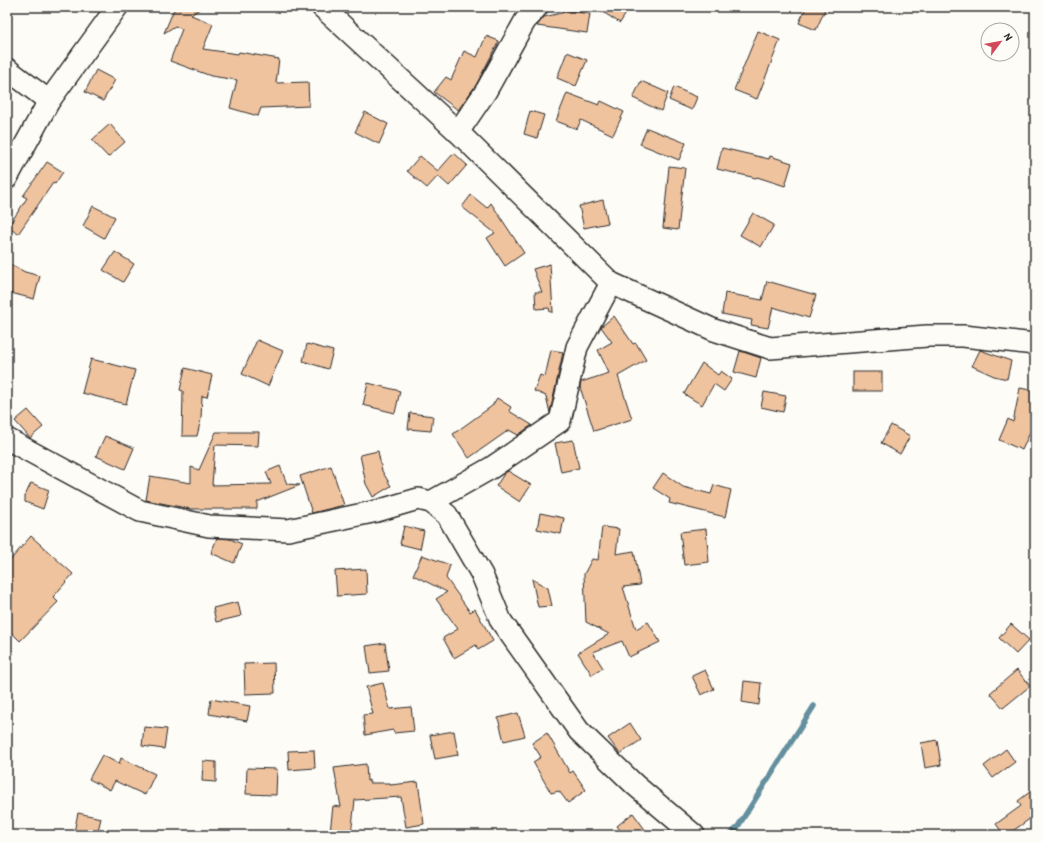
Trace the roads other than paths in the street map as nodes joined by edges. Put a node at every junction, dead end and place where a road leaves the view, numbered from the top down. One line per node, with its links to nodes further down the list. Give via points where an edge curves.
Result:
1 (117, 7): 5 (street)
2 (322, 7): 6 (street)
3 (537, 7): 6 (street, via 525,22 486,90)
4 (7, 69): 5 (street)
5 (49, 102): 7 (street)
6 (458, 132): 8 (street)
7 (7, 178)
8 (611, 283): 9 (street, via 714,330 770,348 927,336 963,336); 11 (street, via 577,347 560,421 491,468)
9 (1035, 344)
10 (7, 439): 11 (street, via 140,511 208,526 288,530 377,511 418,499)
11 (431, 502): 12 (street, via 447,515 482,575 501,621 579,731 635,785)
12 (694, 835)

